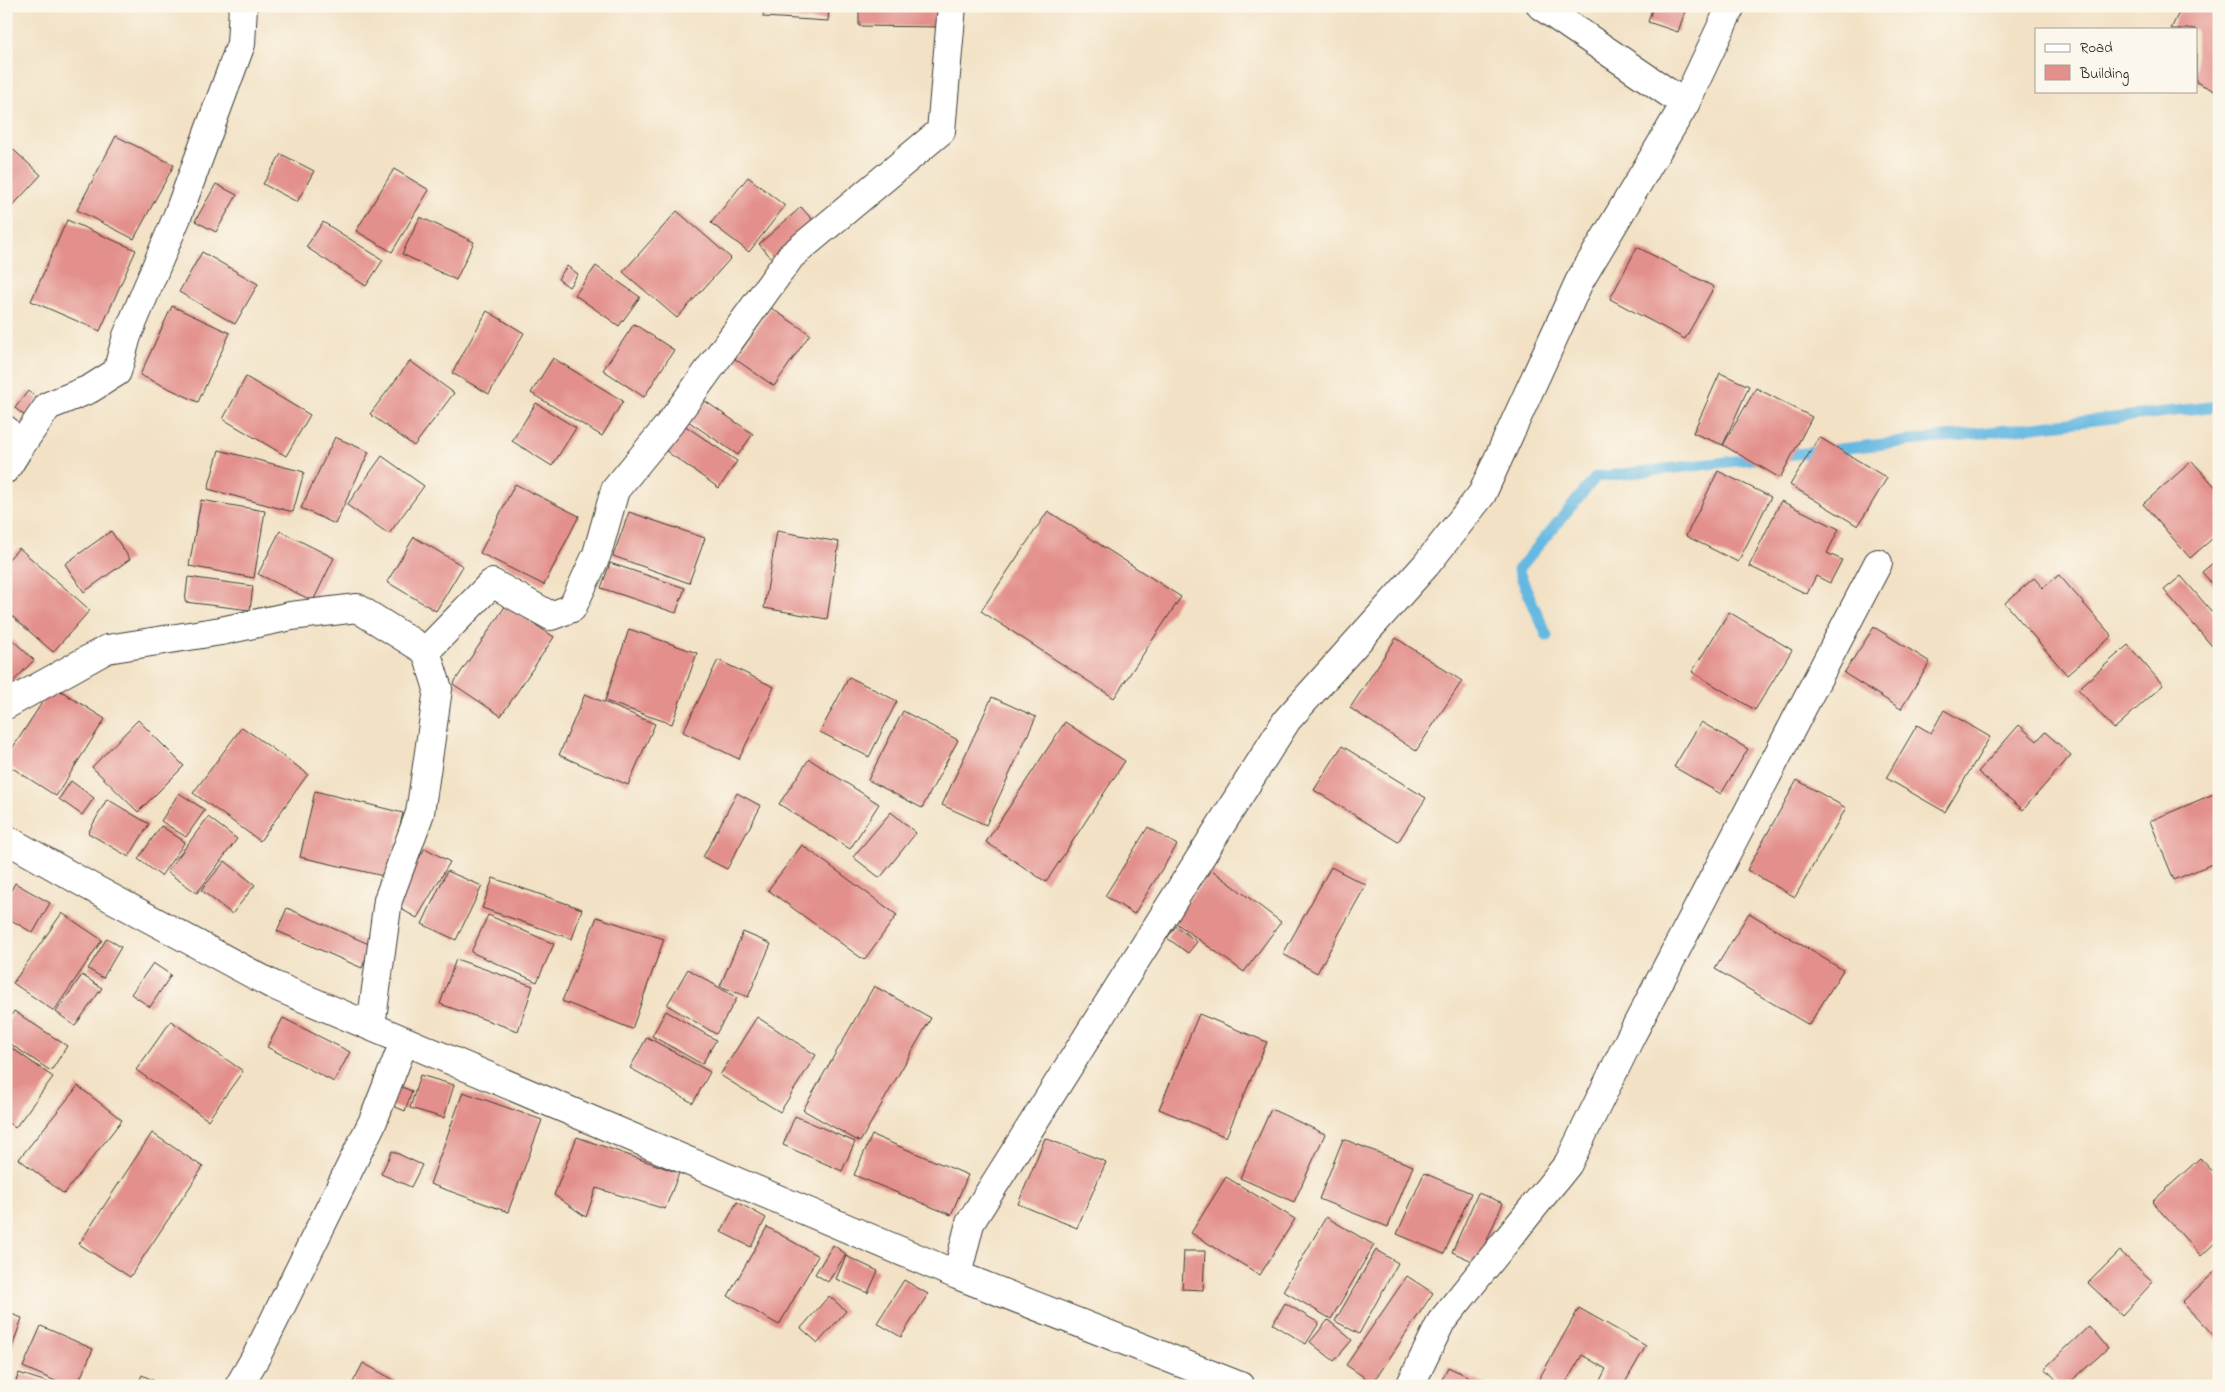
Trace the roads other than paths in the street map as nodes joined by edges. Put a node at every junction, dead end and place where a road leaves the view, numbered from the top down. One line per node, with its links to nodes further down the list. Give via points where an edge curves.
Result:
1 (243, 6): 6 (street, via 241,44 177,218 127,336 117,372 90,390 48,406)
2 (952, 6): 8 (street, via 941,131 791,256 671,422 616,490 597,554 572,608 551,616 492,583)
3 (1541, 6): 5 (street)
4 (1731, 6): 5 (street)
5 (1685, 104): 13 (street, via 1579,282 1482,494 1426,565 1287,720 970,1223)
6 (11, 449)
7 (1878, 563): 16 (street, via 1630,1038 1568,1164 1441,1322)
8 (426, 652): 9 (street, via 357,608 291,616 107,649); 11 (street, via 438,689 420,814 388,900)
9 (6, 705)
10 (6, 839): 11 (street, via 273,985)
11 (371, 1026): 12 (street)
12 (404, 1042): 13 (street); 14 (street, via 373,1121)
13 (957, 1275): 15 (street)
14 (239, 1386)
15 (1240, 1386)
16 (1410, 1386)

